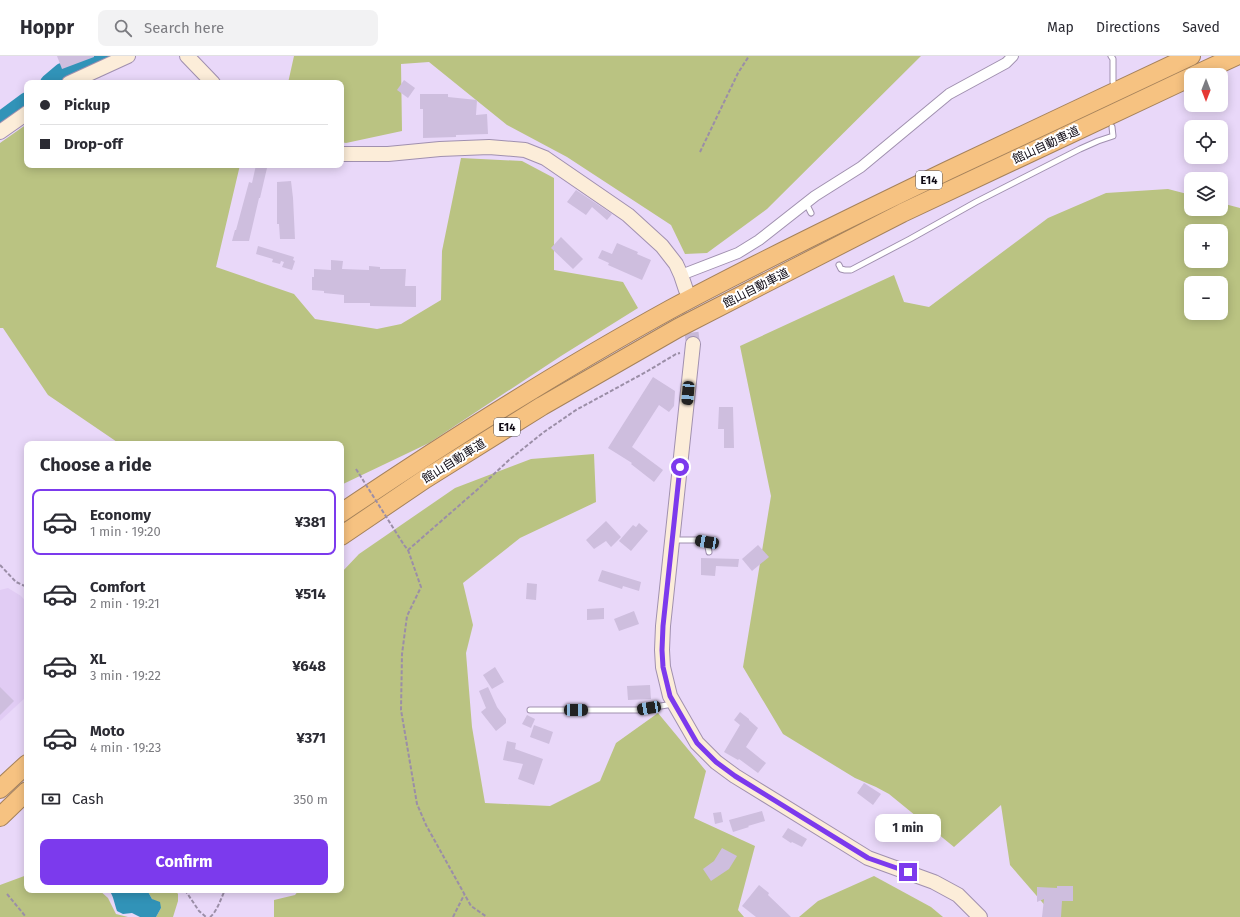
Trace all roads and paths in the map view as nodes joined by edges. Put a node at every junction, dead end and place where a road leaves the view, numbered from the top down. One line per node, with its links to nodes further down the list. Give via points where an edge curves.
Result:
1 (128, 56): 9 (street)
2 (187, 56): 10 (street)
3 (749, 56): 16 (path, via 738,73)
4 (1013, 56): 18 (street, via 1006,63 949,94 862,167)
5 (1111, 56): 12 (lane)
6 (1190, 56): 25 (highway, 館山自動車道 / E14, via 790,248 671,309 539,385 420,459)
7 (1236, 56): 8 (highway)
8 (1210, 68)
9 (76, 80)
10 (210, 80)
11 (1184, 80): 26 (highway, 館山自動車道 / E14, via 902,213 678,328 542,406 425,479)
12 (1113, 82)
13 (24, 115): 15 (street)
14 (1112, 127): 20 (lane, via 1112,136 1080,149 976,202 851,270 841,269)
15 (0, 132)
16 (700, 152)
17 (344, 154): 21 (street, via 388,154 489,147 525,150 545,158 628,215 662,246)
18 (806, 203): 19 (lane); 21 (street, via 738,253)
19 (811, 213)
20 (839, 266)
21 (681, 275): 22 (street)
22 (686, 290)
23 (693, 346): 27 (street); 28 (path, via 576,410 544,432)
24 (356, 469): 28 (path, bridge)
25 (344, 511)
26 (344, 534)
27 (672, 540): 29 (lane, via 707,542); 32 (street, via 662,650 665,675)
28 (408, 550): 41 (path, via 421,587 407,616 402,654 401,710 412,780 417,804 426,825)
29 (709, 552)
30 (0, 565): 31 (path, via 16,582)
31 (24, 586)
32 (674, 704): 33 (lane, via 636,710); 47 (street, via 697,743 735,776 868,858 934,882 958,895)
33 (530, 710)
34 (24, 767): 35 (highway)
35 (0, 789)
36 (24, 794): 37 (highway)
37 (0, 817)
38 (187, 893): 43 (path)
39 (224, 893): 44 (path)
40 (7, 894): 42 (path)
41 (464, 895): 45 (path); 46 (path, via 471,906)
42 (26, 917)
43 (206, 917)
44 (210, 917)
45 (453, 917)
46 (487, 917)
47 (980, 917)

